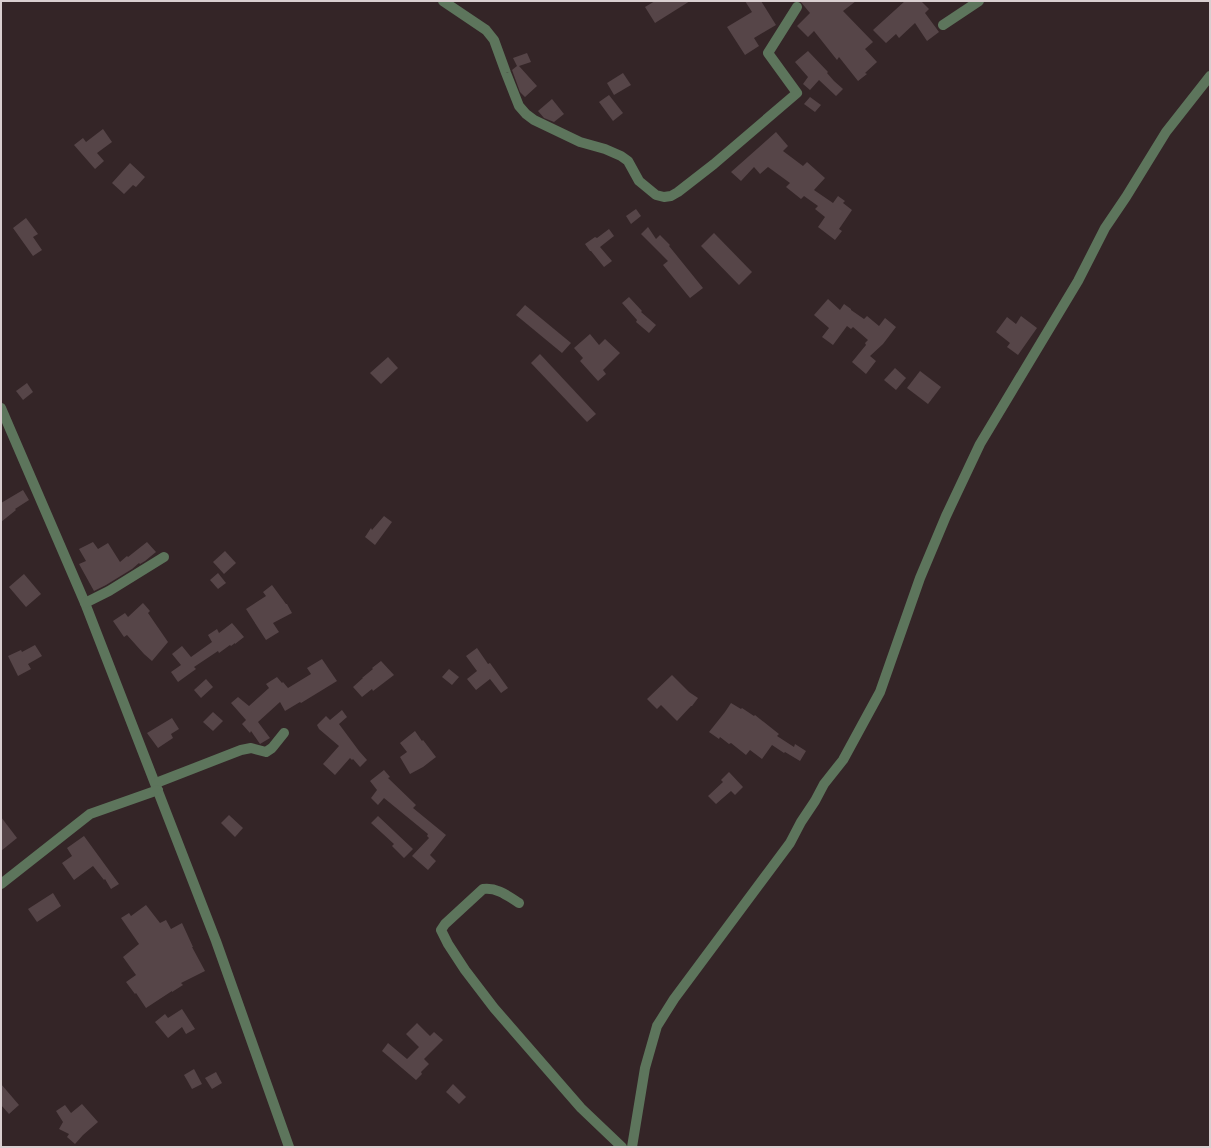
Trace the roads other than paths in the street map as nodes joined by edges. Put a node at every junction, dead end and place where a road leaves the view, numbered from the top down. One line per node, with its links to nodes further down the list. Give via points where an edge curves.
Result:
1 (443, 1): 3 (street, via 486,30 494,40 519,106 526,114 580,142 621,156 628,161 639,182 656,195 664,197 674,194 714,164 798,93 768,53)
2 (979, 1): 4 (street)
3 (797, 7)
4 (944, 25)
5 (1210, 76): 15 (street, via 1166,132 1105,228 1078,280 980,444 920,578 880,692 842,760 824,784 790,843 699,964 657,1026 645,1068)
6 (1, 408): 8 (street)
7 (164, 558): 8 (street)
8 (85, 603): 10 (street)
9 (284, 733): 10 (street, via 266,752 251,748 241,750)
10 (157, 786): 11 (street, via 90,814); 13 (street)
11 (1, 884)
12 (519, 903): 14 (street, via 498,890 483,889 445,924 441,930 443,937 494,1008 550,1074)
13 (290, 1147)
14 (622, 1147)
15 (632, 1147)

